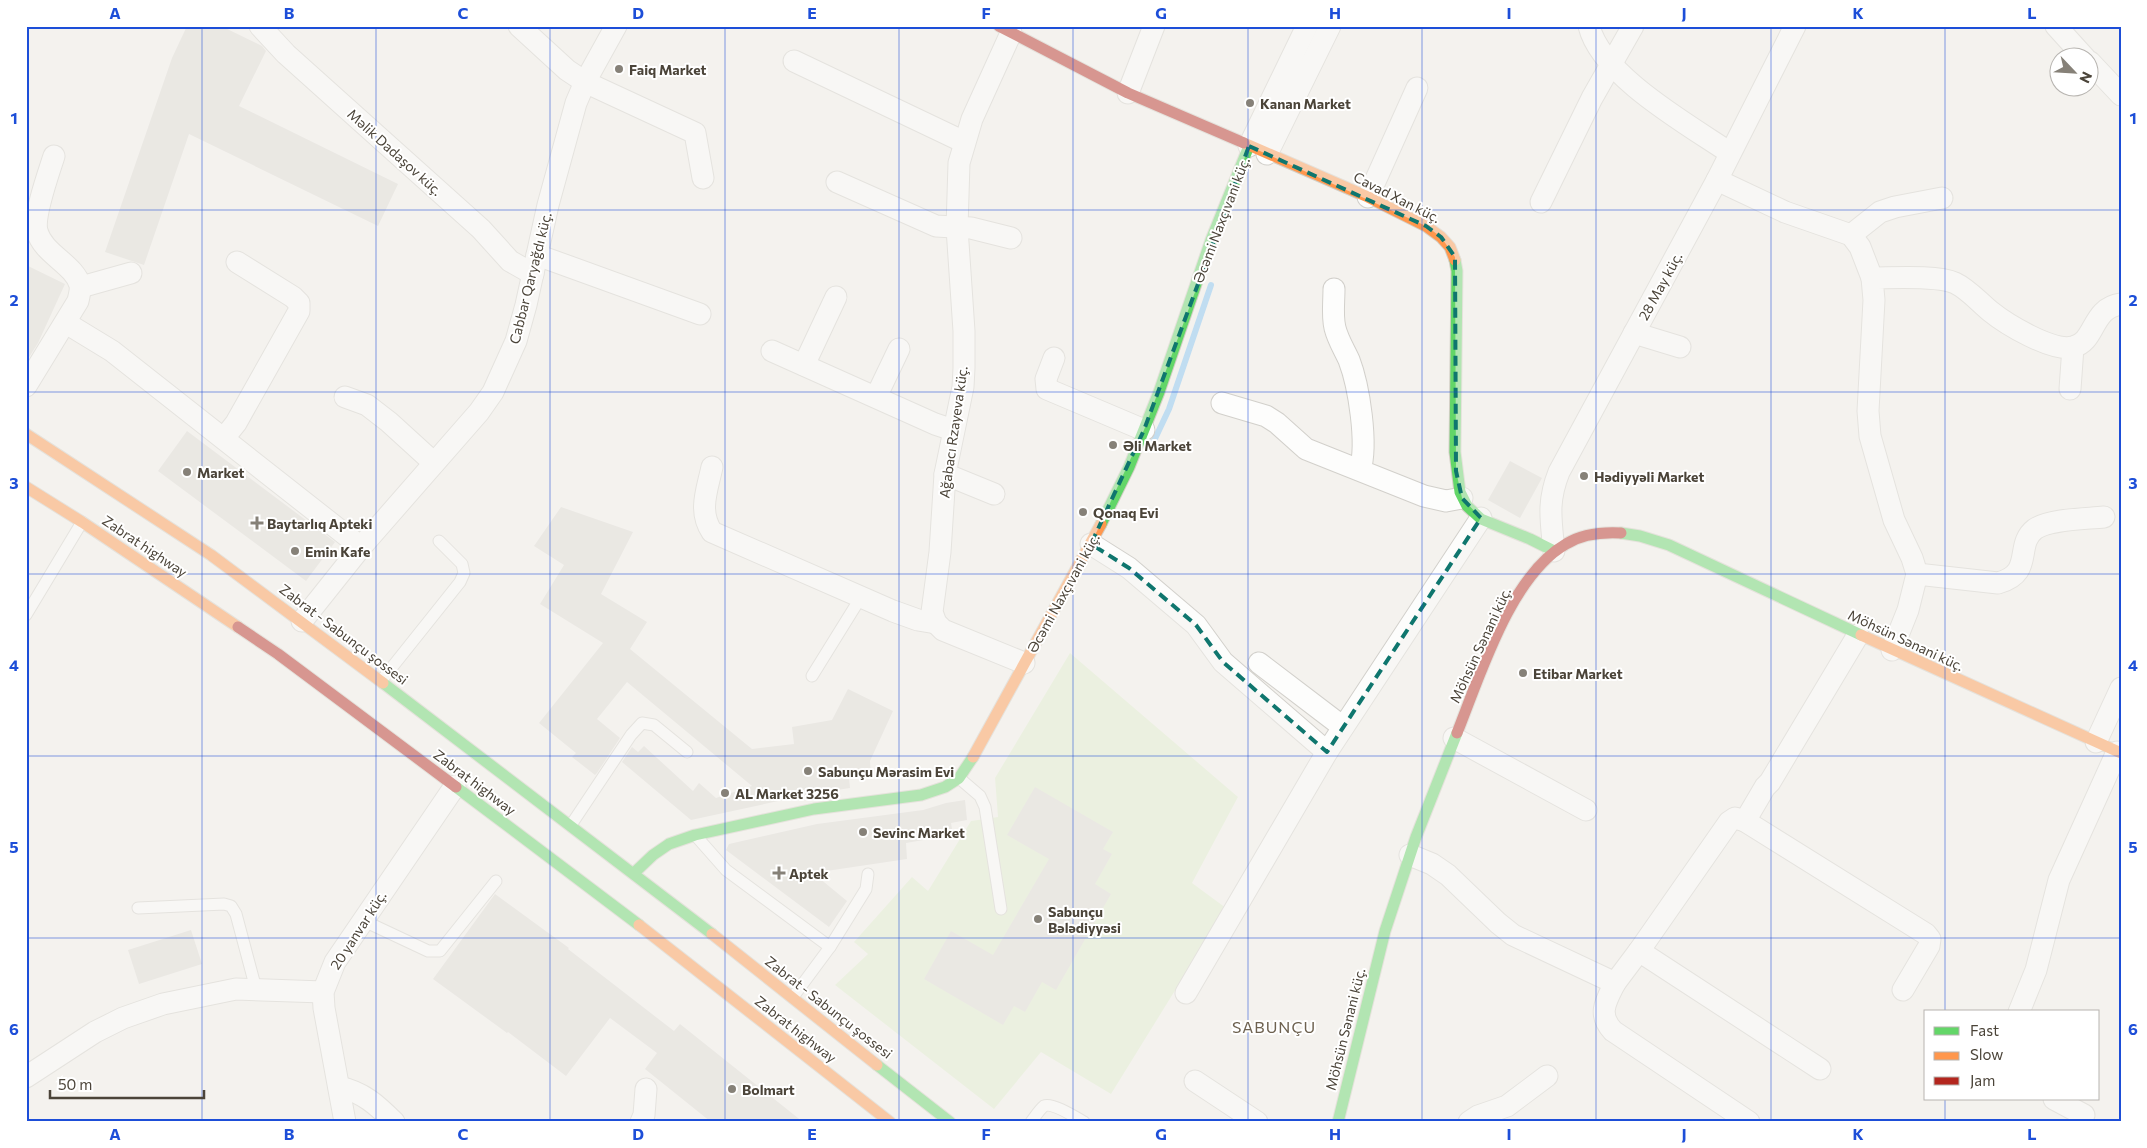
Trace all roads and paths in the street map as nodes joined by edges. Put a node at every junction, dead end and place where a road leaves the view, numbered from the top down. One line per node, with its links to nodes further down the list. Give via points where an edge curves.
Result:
1 (260, 26): 34 (street, Məlik Dadaşov küç., via 286,54 481,229 510,261)
2 (616, 26): 16 (street, Cabbar Qaryağdı küç.)
3 (1154, 26): 18 (street)
4 (1308, 26): 21 (street, Əcəmi Naxçıvani küç.)
5 (1330, 26): 21 (street)
6 (1589, 26): 14 (street, via 1597,45)
7 (1633, 26): 14 (street)
8 (1795, 26): 22 (street, 28 May küç.)
9 (2056, 26): 12 (street)
10 (523, 28): 16 (street, via 567,70)
11 (1005, 30): 18 (street, Cavad Xan küç.); 20 (street, Ağabacı Rzayeva küç.)
12 (2076, 48)
13 (794, 61): 20 (street)
14 (1611, 63): 22 (street, via 1644,96); 29 (street)
15 (2100, 73): 19 (street)
16 (585, 82): 24 (street, via 695,133); 34 (street, Cabbar Qaryağdı küç., via 566,134)
17 (1417, 88): 27 (street)
18 (1128, 93): 21 (street, Cavad Xan küç.)
19 (2121, 95)
20 (964, 142): 30 (street, Ağabacı Rzayeva küç., via 957,182)
21 (1258, 150): 27 (street, Cavad Xan küç.); 56 (street, Əcəmi Naxçıvani küç., via 1211,240)
22 (1730, 153): 25 (street, 28 May küç.)
23 (54, 156): 37 (street, via 36,230)
24 (703, 178)
25 (1717, 180): 31 (street, via 1786,212); 43 (street, 28 May küç.)
26 (837, 182): 30 (street, via 936,226)
27 (1368, 197): 65 (street, Cavad Xan küç., via 1426,226 1441,237 1455,257 1455,445)
28 (1942, 198): 31 (street, via 1880,212)
29 (1541, 202)
30 (957, 228): 32 (street, via 972,228); 55 (street, Ağabacı Rzayeva küç., via 964,368)
31 (1851, 235): 36 (street, via 1860,247)
32 (1011, 238)
33 (237, 262): 58 (street, via 293,297 299,304 299,311 236,423)
34 (535, 265): 41 (street, Məlik Dadaşov küç.); 59 (street, Cabbar Qaryağdı küç., via 516,341 493,392)
35 (131, 273): 37 (street)
36 (1872, 278): 44 (street, via 1945,279 1957,284 2007,323 2050,344); 73 (street, via 1870,436 1894,520)
37 (81, 287): 42 (street)
38 (1334, 290): 61 (street, via 1334,326 1355,381 1364,441)
39 (836, 297): 49 (street)
40 (2121, 304): 44 (street, via 2105,309 2087,337)
41 (700, 314)
42 (66, 322): 50 (street); 58 (street, via 112,351)
43 (1634, 333): 45 (street); 72 (street, 28 May küç., via 1558,472 1550,505)
44 (2073, 347): 51 (street)
45 (1680, 348)
46 (899, 349): 52 (street)
47 (772, 351): 49 (street)
48 (1054, 358): 56 (street, via 1046,379 1047,388)
49 (804, 365): 52 (street)
50 (26, 386)
51 (2070, 389)
52 (876, 397): 55 (street)
53 (345, 398): 59 (street, via 367,405)
54 (1222, 404): 61 (street, via 1266,416 1306,449)
55 (953, 430): 62 (street, Ağabacı Rzayeva küç.)
56 (1144, 430): 70 (street, Əcəmi Naxçıvani küç.)
57 (26, 434): 76 (street, Zabrat - Sabunçu şossesi, via 203,550)
58 (224, 438): 71 (street)
59 (434, 463): 71 (street, Cabbar Qaryağdı küç.)
60 (712, 467): 74 (street, via 704,505 705,521 712,532)
61 (1360, 470): 65 (street, via 1437,500)
62 (945, 474): 64 (street); 77 (street, Ağabacı Rzayeva küç., via 932,612)
63 (26, 488): 68 (street, Zabrat highway)
64 (994, 494)
65 (1462, 498): 67 (street)
66 (2104, 516): 73 (street, via 2047,524 2034,530 2027,540 2019,570 2011,580 1998,583)
67 (1481, 518): 72 (street); 85 (street)
68 (82, 522): 75 (lane); 92 (street, Zabrat highway, via 278,654)
69 (440, 541): 83 (lane, via 462,564 464,573)
70 (1091, 544): 80 (street, Əcəmi Naxçıvani küç.); 89 (street, via 1129,568 1196,625 1223,662)
71 (362, 547): 76 (street, Cabbar Qaryağdı küç.)
72 (1554, 551): 78 (street, Möhsün Sənani küç., via 1577,538 1598,532 1618,531 1644,536 1707,562); 86 (street, Möhsün Sənani küç., via 1518,595)
73 (1917, 574): 79 (street, via 1908,610)
74 (861, 597): 77 (street, via 918,620); 82 (lane)
75 (26, 615)
76 (302, 621): 83 (street, Zabrat - Sabunçu şossesi)
77 (936, 623): 80 (street, via 943,630)
78 (1858, 635): 79 (street, Möhsün Sənani küç.); 94 (street)
79 (1892, 650): 87 (street, Möhsün Sənani küç.)
80 (1024, 663): 91 (street, Əcəmi Naxçıvani küç.)
81 (1259, 663): 85 (street)
82 (812, 676)
83 (381, 681): 95 (street, Zabrat - Sabunçu şossesi)
84 (2121, 688): 87 (street)
85 (1343, 727): 89 (street)
86 (1454, 738): 93 (street); 97 (street, Möhsün Sənani küç.)
87 (2096, 742): 90 (street, Möhsün Sənani küç.)
88 (687, 752): 95 (lane, via 654,725 642,722)
89 (1327, 752): 110 (street)
90 (2119, 753): 112 (street, via 2059,880 2036,970)
91 (959, 778): 96 (street, Əcəmi Naxçıvani küç., via 927,794 814,809); 102 (lane, via 980,796 985,807)
92 (455, 786): 103 (street, 20 yanvar küç.); 124 (street, Zabrat highway, via 612,898)
93 (1586, 810)
94 (1745, 821): 105 (street, via 1735,818 1728,822); 108 (street, via 1926,934 1930,939 1929,946)
95 (572, 825): 99 (street, Zabrat - Sabunçu şossesi)
96 (695, 835): 99 (street, Əcəmi Naxçıvani küç., via 669,844); 104 (lane, via 726,870)
97 (1410, 855): 106 (street, via 1448,875 1513,935); 129 (street, Möhsün Sənani küç., via 1386,931)
98 (868, 874): 104 (lane, via 866,889)
99 (630, 876): 111 (street, Zabrat - Sabunçu şossesi, via 690,917)
100 (496, 881): 103 (lane, via 440,951 428,951)
101 (138, 908): 107 (lane, via 231,906)
102 (1001, 909)
103 (362, 920): 109 (street, 20 yanvar küç., via 335,962)
104 (830, 947): 111 (lane)
105 (1639, 951): 106 (street); 113 (street)
106 (1615, 983): 131 (street, via 1603,1014 1613,1031)
107 (256, 989): 109 (street); 115 (street, via 236,989 163,1004 123,1018 95,1032)
108 (1903, 990)
109 (323, 992): 117 (street, 20 yanvar küç.)
110 (1186, 993)
111 (793, 997): 125 (street, Zabrat - Sabunçu şossesi)
112 (2020, 1010)
113 (1820, 1069)
114 (1547, 1076): 130 (street, via 1507,1106)
115 (26, 1077)
116 (1195, 1081): 128 (street)
117 (338, 1087): 121 (street, 20 yanvar küç.); 122 (street, via 367,1097)
118 (646, 1089): 123 (street)
119 (2056, 1100): 120 (street)
120 (2084, 1114)
121 (345, 1122)
122 (394, 1122)
123 (641, 1122)
124 (890, 1122)
125 (950, 1122)
126 (1031, 1122): 127 (lane, via 1048,1105)
127 (1084, 1122)
128 (1257, 1122)
129 (1338, 1122)
130 (1469, 1122)
131 (1749, 1122)

